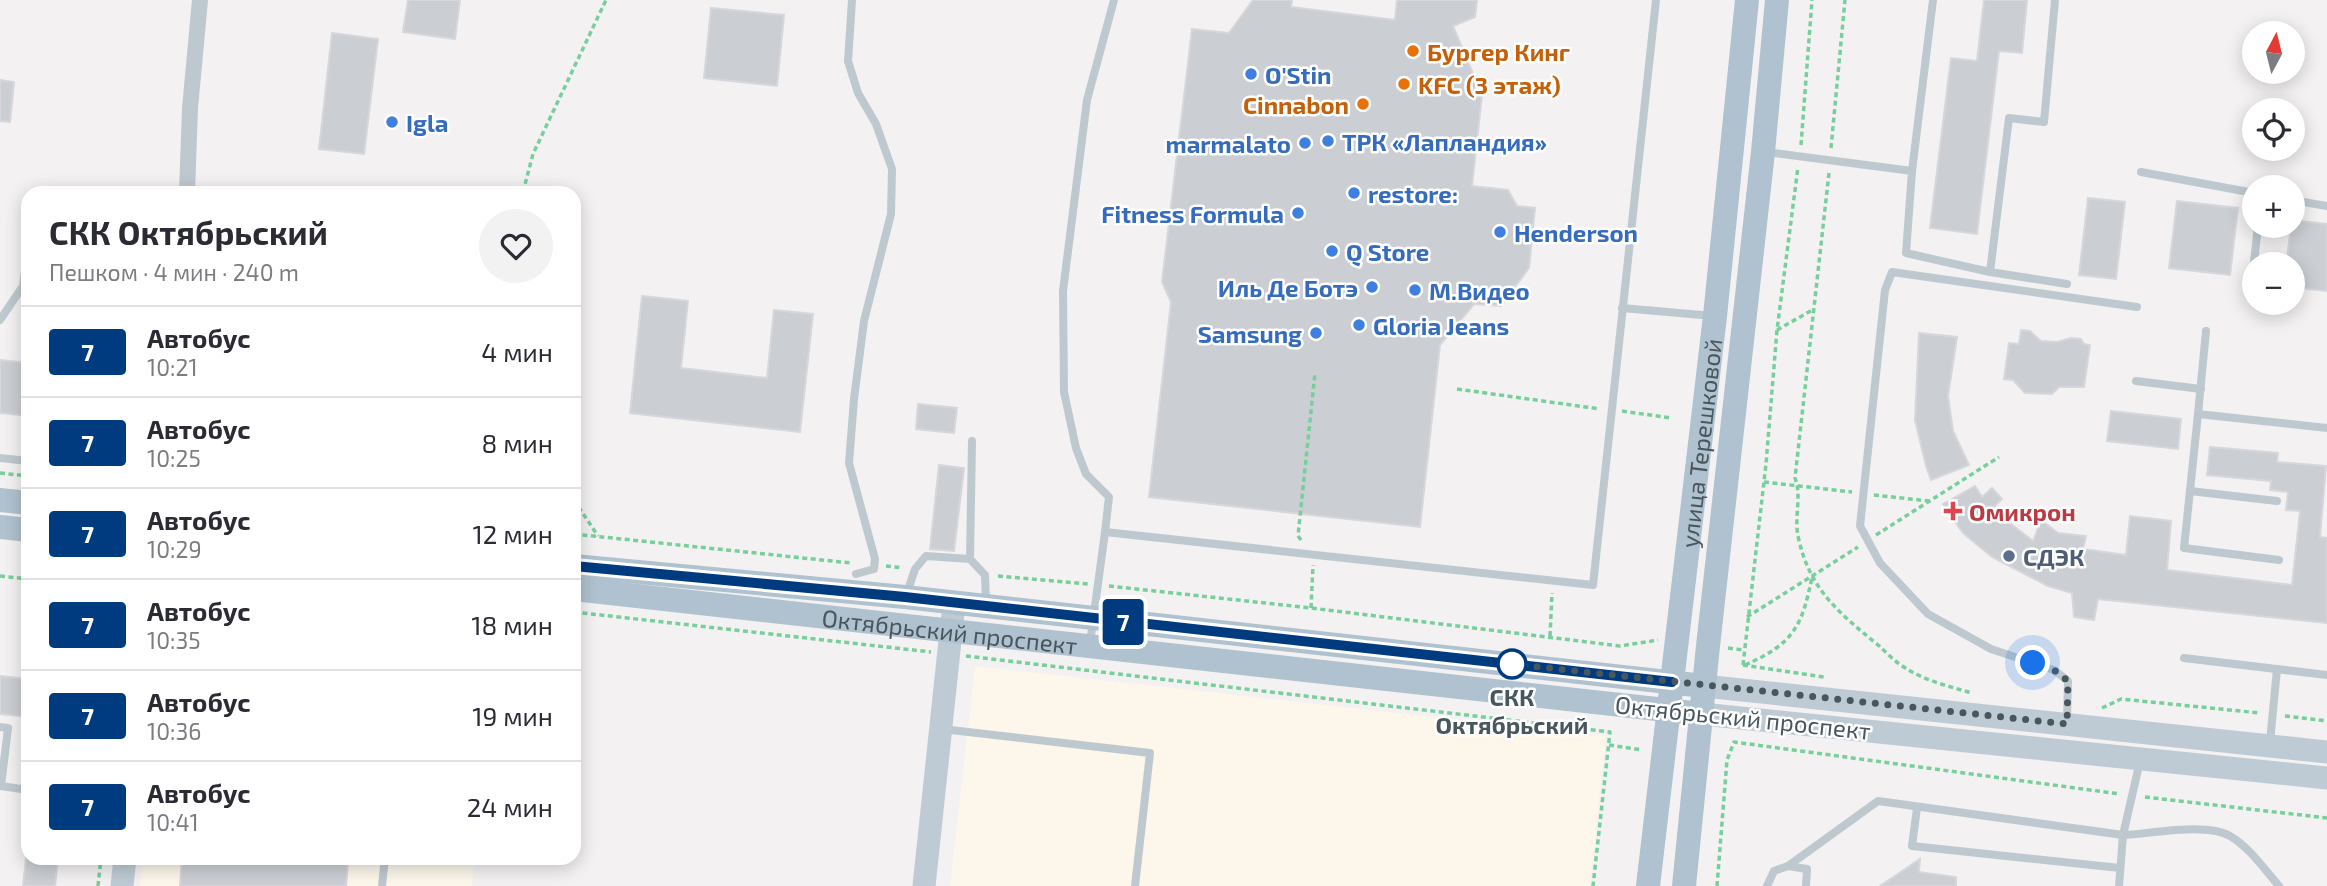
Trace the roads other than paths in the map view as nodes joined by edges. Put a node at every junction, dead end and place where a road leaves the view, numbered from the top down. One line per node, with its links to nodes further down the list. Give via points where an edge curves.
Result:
1 (200, 0): 12 (street)
2 (852, 0): 41 (lane, via 848,61 892,169 891,214 864,321 849,463)
3 (1114, 0): 37 (lane, via 1087,100 1063,291 1064,392 1076,448 1087,474 1110,497)
4 (1656, 0): 20 (lane)
5 (1747, 0): 21 (main road, улица Терешковой)
6 (1777, 0): 9 (main road, улица Терешковой)
7 (1933, 0): 10 (lane)
8 (2055, 1): 16 (lane, via 2045,122 2009,118)
9 (1763, 152): 10 (lane); 55 (main road, улица Терешковой)
10 (1912, 171): 16 (lane, via 1906,253)
11 (2141, 173): 13 (lane)
12 (187, 186)
13 (2242, 191)
14 (2305, 202): 15 (lane)
15 (2327, 206)
16 (1990, 272): 17 (lane)
17 (2067, 284)
18 (21, 289): 22 (lane)
19 (2137, 307): 58 (lane, via 1892,272 1885,290 1860,526 1880,563 1928,614 1991,649 2054,670 2068,681)
20 (1622, 308): 21 (lane); 37 (lane, via 1593,585)
21 (1715, 316): 54 (main road, улица Терешковой)
22 (0, 320)
23 (2206, 331): 25 (lane)
24 (2136, 381): 25 (lane)
25 (2201, 388): 26 (lane)
26 (2198, 414): 27 (lane); 31 (lane)
27 (2327, 428)
28 (972, 440): 38 (lane)
29 (0, 458): 30 (lane)
30 (21, 460)
31 (2190, 491): 33 (lane); 39 (lane, via 2184,548)
32 (0, 500): 34 (main road)
33 (2277, 501)
34 (21, 502)
35 (0, 527): 36 (main road)
36 (21, 529)
37 (1105, 532): 48 (lane)
38 (970, 559): 45 (lane, via 926,556 915,569); 47 (lane, via 985,575)
39 (2279, 560)
40 (581, 567): 44 (main road, Октябрьский проспект)
41 (874, 569): 42 (lane); 44 (lane)
42 (856, 574)
43 (581, 590): 49 (main road, Октябрьский проспект)
44 (874, 595): 45 (main road, Октябрьский проспект)
45 (905, 597): 46 (main road, Октябрьский проспект)
46 (954, 603): 47 (main road, Октябрьский проспект); 49 (main road)
47 (986, 607): 48 (main road, Октябрьский проспект)
48 (1093, 619): 50 (lane); 54 (main road, Октябрьский проспект)
49 (951, 642): 50 (main road, Октябрьский проспект); 60 (main road)
50 (1089, 645): 56 (main road, Октябрьский проспект)
51 (2184, 658): 52 (lane)
52 (2277, 669): 53 (lane); 61 (lane)
53 (2327, 675)
54 (1672, 682): 55 (main road, Октябрьский проспект); 56 (main road, улица Терешковой)
55 (1704, 686): 57 (main road, улица Терешковой); 58 (main road, Октябрьский проспект)
56 (1668, 710): 57 (main road, Октябрьский проспект); 77 (main road, улица Терешковой)
57 (1702, 714): 63 (main road, Октябрьский проспект); 78 (main road, улица Терешковой)
58 (2067, 716): 61 (main road, Октябрьский проспект)
59 (0, 727): 65 (lane, via 8,728)
60 (942, 729): 75 (main road); 76 (lane, via 1150,753)
61 (2270, 746): 62 (main road, Октябрьский проспект)
62 (2327, 752)
63 (2141, 758): 64 (main road, Октябрьский проспект); 68 (lane)
64 (2327, 778)
65 (0, 788): 66 (lane)
66 (21, 790)
67 (1917, 808): 68 (lane); 71 (lane, via 1878,802); 72 (lane, via 1912,846)
68 (2123, 835): 72 (lane); 82 (lane, via 2189,828 2229,835)
69 (124, 865): 73 (main road)
70 (384, 865): 74 (lane)
71 (1788, 866): 79 (lane, via 1774,872); 80 (lane, via 1807,869)
72 (2120, 868): 81 (lane)
73 (122, 886)
74 (382, 886)
75 (924, 886)
76 (1135, 886)
77 (1648, 886)
78 (1684, 886)
79 (1768, 886)
80 (1806, 886)
81 (2119, 886)
82 (2279, 886)

